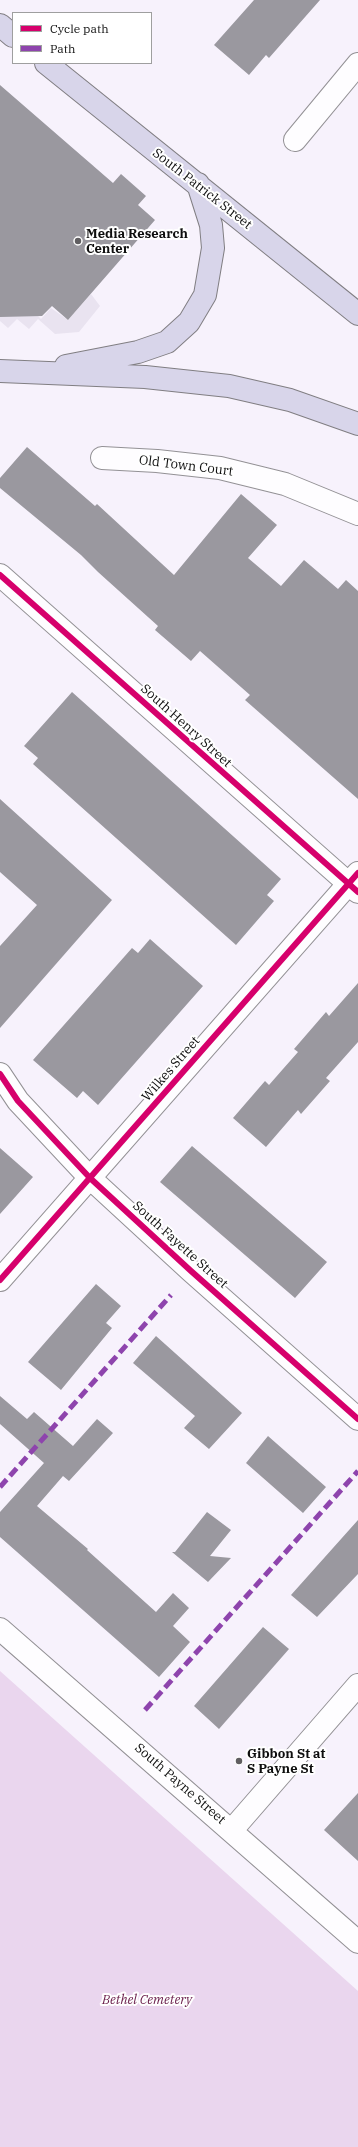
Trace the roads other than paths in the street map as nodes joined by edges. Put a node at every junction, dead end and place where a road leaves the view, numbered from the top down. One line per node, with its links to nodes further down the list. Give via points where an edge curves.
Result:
1 (0, 25): 2 (highway)
2 (12, 35)
3 (47, 64): 6 (highway, South Patrick Street)
4 (358, 64): 5 (street)
5 (295, 140)
6 (198, 184): 7 (highway, South Patrick Street); 9 (highway, via 211,225 213,248 205,295 189,322 167,342 138,352)
7 (358, 314)
8 (0, 371): 9 (highway)
9 (37, 373): 10 (highway, via 145,377 229,386 290,400)
10 (358, 424)
11 (102, 458): 12 (street, Old Town Court, via 220,468 285,484)
12 (358, 514)
13 (0, 575): 14 (street, South Henry Street)
14 (355, 883): 16 (street, Wilkes Street)
15 (0, 1074): 16 (street, South Fayette Street, via 18,1102)
16 (90, 1178): 17 (street, Wilkes Street); 18 (street, South Fayette Street)
17 (0, 1280)
18 (358, 1419)
19 (0, 1629): 21 (street, South Payne Street)
20 (358, 1685): 21 (street)
21 (232, 1830): 22 (street, South Payne Street)
22 (358, 1942)

